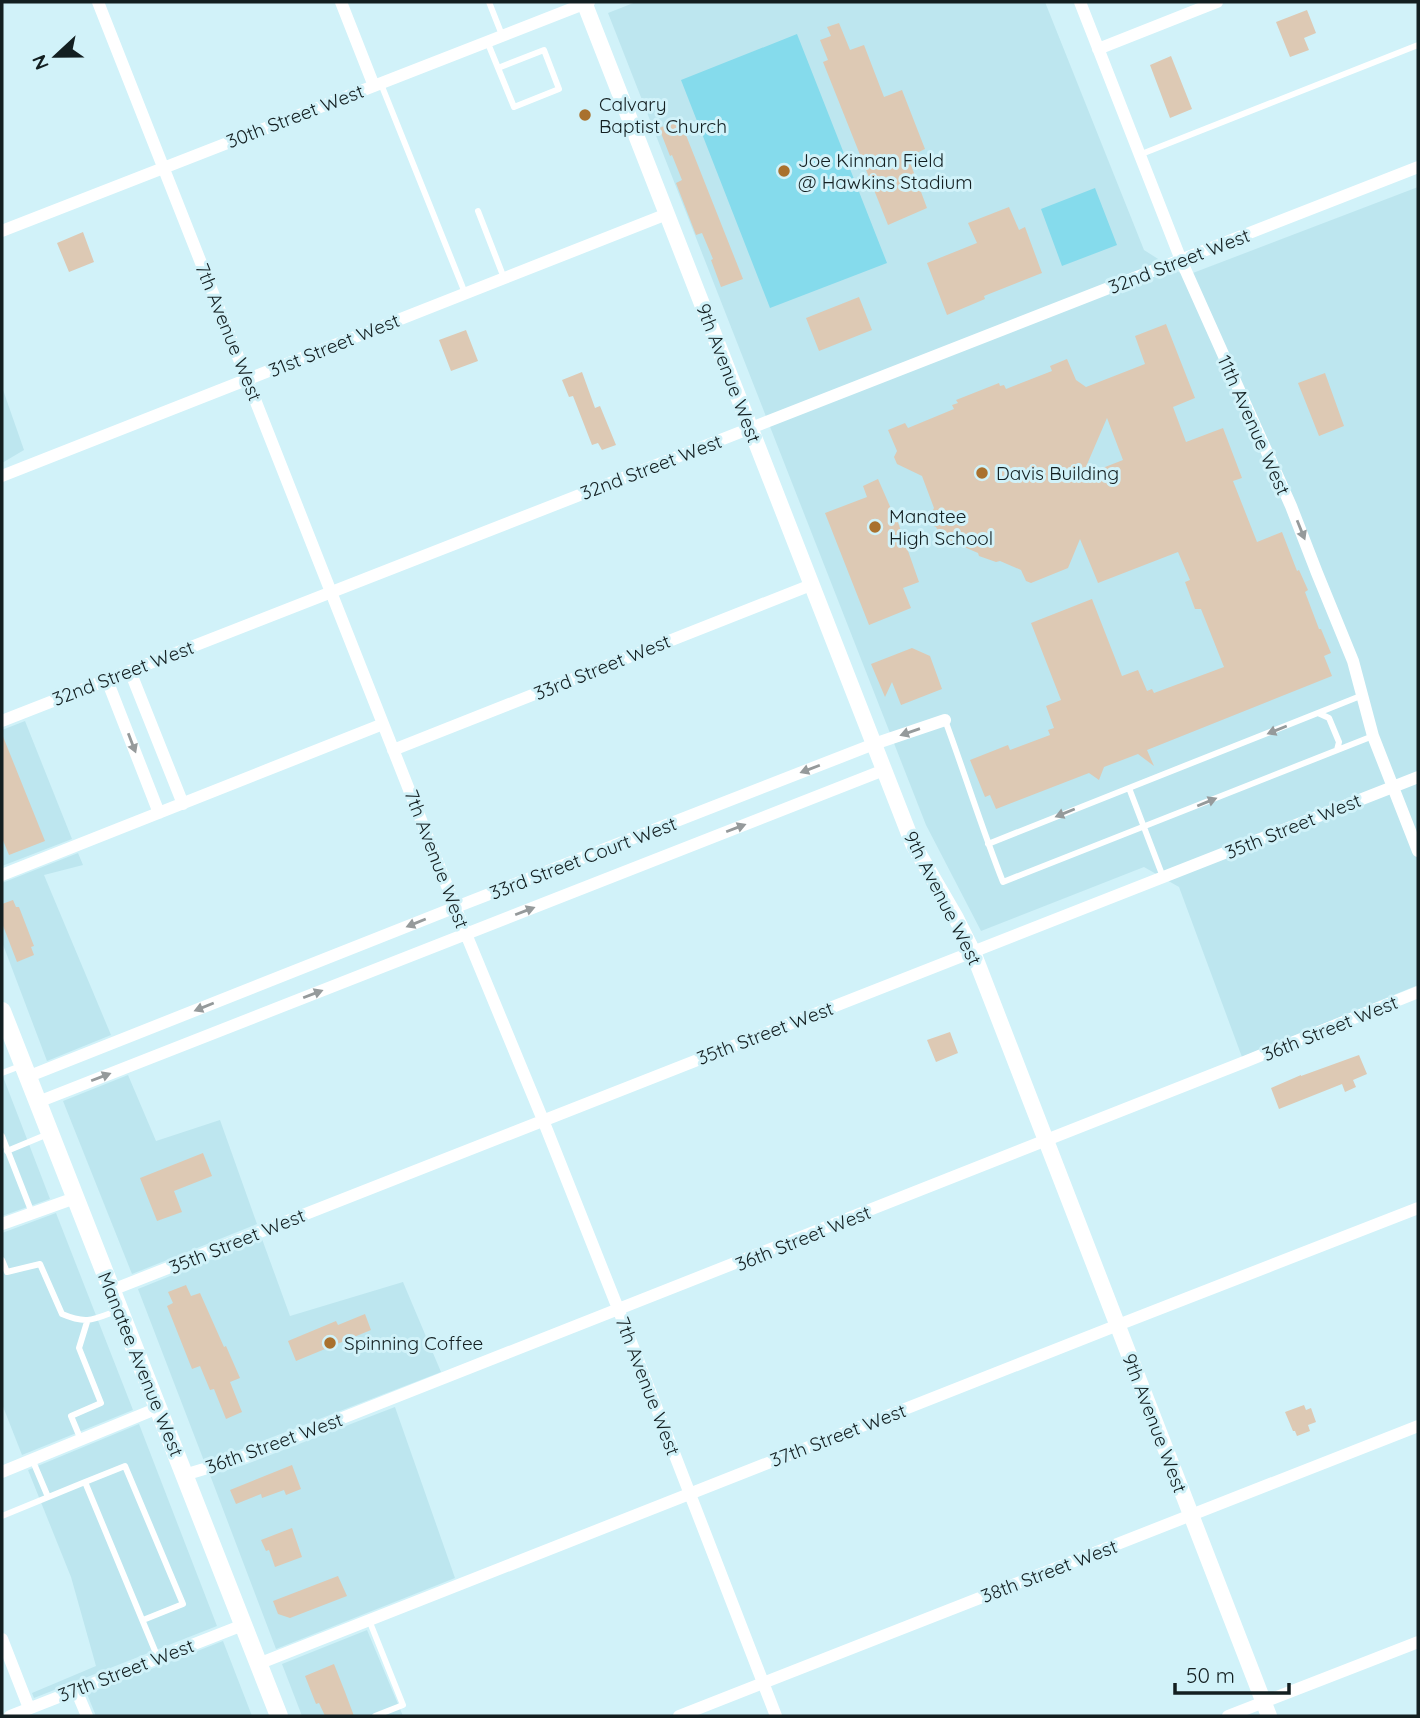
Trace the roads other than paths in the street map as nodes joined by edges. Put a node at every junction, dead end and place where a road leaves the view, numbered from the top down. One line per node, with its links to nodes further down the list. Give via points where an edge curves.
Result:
1 (98, 2): 14 (street, 7th Avenue West)
2 (341, 2): 12 (street)
3 (489, 2): 7 (lane)
4 (586, 2): 7 (street, 30th Street West); 17 (street, 9th Avenue West)
5 (1080, 2): 10 (street, 11th Avenue West)
6 (1217, 2): 10 (street)
7 (502, 35): 8 (street, 30th Street West)
8 (487, 41): 11 (lane); 12 (street, 30th Street West)
9 (1418, 46): 13 (lane)
10 (1098, 49): 13 (street, 11th Avenue West)
11 (498, 68): 11 (lane, via 514,107 559,89 544,50)
12 (377, 84): 14 (street, 30th Street West); 21 (lane)
13 (1139, 155): 19 (street, 11th Avenue West)
14 (164, 167): 18 (street, 30th Street West); 22 (street, 7th Avenue West)
15 (1418, 167): 19 (street, 32nd Street West)
16 (478, 211): 20 (lane)
17 (667, 214): 20 (street, 31st Street West); 23 (street, 9th Avenue West)
18 (2, 231)
19 (1181, 260): 23 (street, 32nd Street West); 29 (street, 11th Avenue West, one-way to 29, via 1291,506)
20 (504, 278): 21 (street, 31st Street West)
21 (465, 293): 22 (street, 31st Street West)
22 (248, 379): 24 (street, 31st Street West); 26 (street, 7th Avenue West)
23 (751, 428): 25 (street, 9th Avenue West); 26 (street, 32nd Street West)
24 (2, 476)
25 (811, 585): 35 (street, 9th Avenue West); 36 (street, 33rd Street West)
26 (331, 592): 27 (street, 32nd Street West); 33 (street, 7th Avenue West)
27 (130, 671): 28 (street, 32nd Street West); 42 (street)
28 (107, 680): 32 (street, 32nd Street West); 43 (street, one-way to 43)
29 (1363, 695): 30 (lane); 34 (street, 11th Avenue West)
30 (1318, 713): 37 (lane, via 1329,718 1339,742); 41 (lane, one-way to 41)
31 (945, 720): 35 (street, 33rd Street Court West, one-way to 35); 45 (lane)
32 (2, 721)
33 (383, 724): 36 (street, 7th Avenue West); 42 (street)
34 (1373, 736): 37 (lane); 40 (street, 11th Avenue West)
35 (874, 744): 38 (street, 9th Avenue West); 49 (street, 33rd Street Court West, one-way to 49)
36 (393, 750): 49 (street, 7th Avenue West)
37 (1336, 750): 44 (lane, one-way to 37)
38 (884, 770): 50 (street, 33rd Street Court West, one-way to 38); 51 (street, 9th Avenue West, via 913,844)
39 (1418, 777): 40 (street, 35th Street West)
40 (1393, 787): 46 (street, 11th Avenue West); 48 (street, 35th Street West)
41 (1129, 788): 44 (lane); 45 (lane, one-way to 45)
42 (183, 804): 43 (street)
43 (159, 813): 47 (street)
44 (1143, 827): 45 (lane, via 1003,882); 48 (lane)
45 (988, 844)
46 (1418, 851)
47 (2, 875)
48 (1163, 877): 51 (street, 35th Street West)
49 (456, 907): 50 (street, 7th Avenue West); 54 (street, 33rd Street Court West, one-way to 54)
50 (466, 934): 56 (street, 33rd Street Court West, one-way to 50); 57 (street, 7th Avenue West)
51 (973, 952): 57 (street, 35th Street West); 60 (street, 9th Avenue West)
52 (1418, 992): 60 (street, 36th Street West)
53 (2, 1011): 54 (main road, Manatee Avenue West)
54 (25, 1071): 55 (lane); 56 (main road, Manatee Avenue West)
55 (2, 1073)
56 (38, 1102): 58 (main road, Manatee Avenue West)
57 (543, 1120): 67 (street, 35th Street West); 69 (street, 7th Avenue West)
58 (50, 1133): 61 (lane); 62 (main road, Manatee Avenue West)
59 (2, 1136): 61 (lane)
60 (1047, 1142): 69 (street, 36th Street West); 71 (street, 9th Avenue West)
61 (7, 1151): 64 (lane)
62 (75, 1198): 64 (street); 67 (main road, Manatee Avenue West)
63 (1418, 1208): 71 (street, 37th Street West)
64 (32, 1214): 65 (street)
65 (2, 1224)
66 (2, 1260): 70 (lane, via 7,1272 40,1264 62,1314)
67 (112, 1290): 68 (main road, Manatee Avenue West)
68 (119, 1310): 70 (lane); 72 (main road, Manatee Avenue West)
69 (619, 1311): 77 (street, 36th Street West, via 241,1458); 79 (street, 7th Avenue West)
70 (87, 1322): 74 (lane, via 79,1348 101,1403 71,1416)
71 (1118, 1325): 79 (street, 37th Street West); 82 (street, 9th Avenue West)
72 (158, 1408): 74 (street); 77 (main road, Manatee Avenue West)
73 (1418, 1426): 82 (street, 38th Street West)
74 (80, 1440): 75 (street)
75 (32, 1459): 76 (street); 80 (lane)
76 (2, 1472)
77 (184, 1475): 85 (main road, Manatee Avenue West)
78 (85, 1482): 80 (lane); 83 (lane); 83 (lane, via 125,1466 183,1604)
79 (690, 1493): 84 (street, 37th Street West); 90 (street, 7th Avenue West)
80 (48, 1497): 81 (lane)
81 (2, 1516)
82 (1191, 1516): 90 (street, 38th Street West); 93 (street, 9th Avenue West)
83 (143, 1620): 88 (lane)
84 (369, 1620): 89 (street, 37th Street West); 97 (lane, via 403,1705)
85 (243, 1625): 88 (street, 37th Street West); 89 (main road, Manatee Avenue West)
86 (2, 1639): 92 (street)
87 (1418, 1642): 93 (street)
88 (158, 1658): 91 (street, 37th Street West)
89 (258, 1664): 96 (main road, Manatee Avenue West)
90 (763, 1683): 98 (street, 38th Street West); 99 (street, 7th Avenue West)
91 (76, 1690): 92 (street, 37th Street West); 95 (street)
92 (29, 1708): 94 (street, 37th Street West)
93 (1266, 1709): 100 (street)
94 (10, 1716)
95 (87, 1716)
96 (279, 1716)
97 (375, 1716)
98 (679, 1716)
99 (776, 1716)
100 (1227, 1716)

